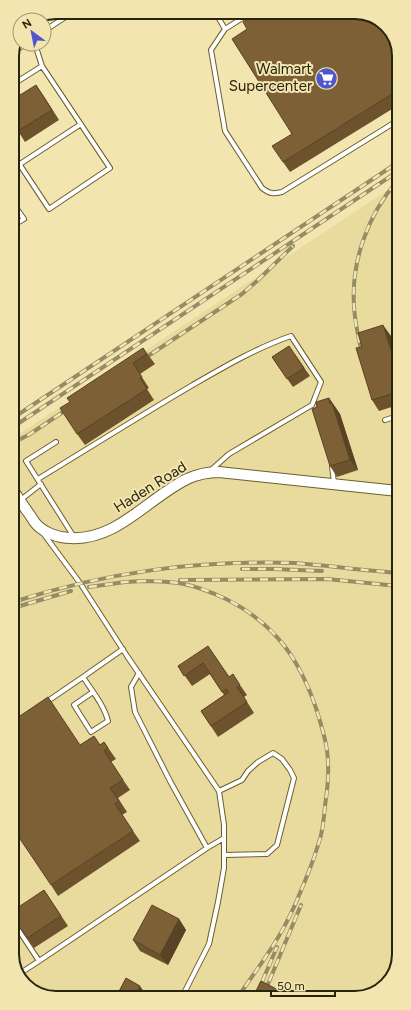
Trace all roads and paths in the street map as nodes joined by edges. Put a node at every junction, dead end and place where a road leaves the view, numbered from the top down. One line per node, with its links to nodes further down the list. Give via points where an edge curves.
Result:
1 (62, 19): 4 (lane)
2 (219, 19): 5 (lane)
3 (241, 19): 5 (lane)
4 (52, 26)
5 (225, 29): 10 (lane, via 211,50 225,131 262,188 268,193 282,192)
6 (38, 52): 7 (lane)
7 (42, 66): 8 (lane); 9 (lane)
8 (19, 81)
9 (81, 124): 11 (lane); 11 (lane, via 110,168 49,208)
10 (392, 124)
11 (20, 164)
12 (19, 212): 13 (lane, via 24,219)
13 (19, 222)
14 (312, 406): 15 (lane); 20 (lane, via 229,454); 21 (lane, via 321,382 291,336 242,357)
15 (315, 412)
16 (392, 418): 17 (lane)
17 (385, 420)
18 (56, 442): 21 (lane, via 26,461)
19 (332, 461): 23 (lane)
20 (209, 472): 23 (street, Haden Road); 28 (street, Haden Road, via 188,478 108,531)
21 (38, 479): 22 (lane)
22 (41, 484): 25 (lane); 28 (lane)
23 (334, 484): 24 (street, Haden Road)
24 (392, 490)
25 (19, 501)
26 (19, 506): 27 (street, Haden Road)
27 (36, 525): 28 (street, Haden Road, via 53,535); 29 (lane, via 80,583)
28 (74, 538)
29 (123, 649): 30 (lane); 31 (lane)
30 (139, 673): 34 (lane); 36 (lane, via 131,687 135,712)
31 (83, 677): 32 (lane); 33 (lane)
32 (93, 692): 32 (lane, via 106,712 108,721 91,732 74,705)
33 (44, 704)
34 (219, 791): 35 (lane); 37 (lane, via 242,780 258,762 273,753 282,759 294,778 277,845 267,854)
35 (224, 838): 36 (lane); 37 (lane)
36 (207, 848): 39 (lane)
37 (224, 855): 41 (lane, via 224,868 209,944)
38 (19, 931): 39 (lane)
39 (39, 961): 40 (lane)
40 (24, 971)
41 (185, 991)

